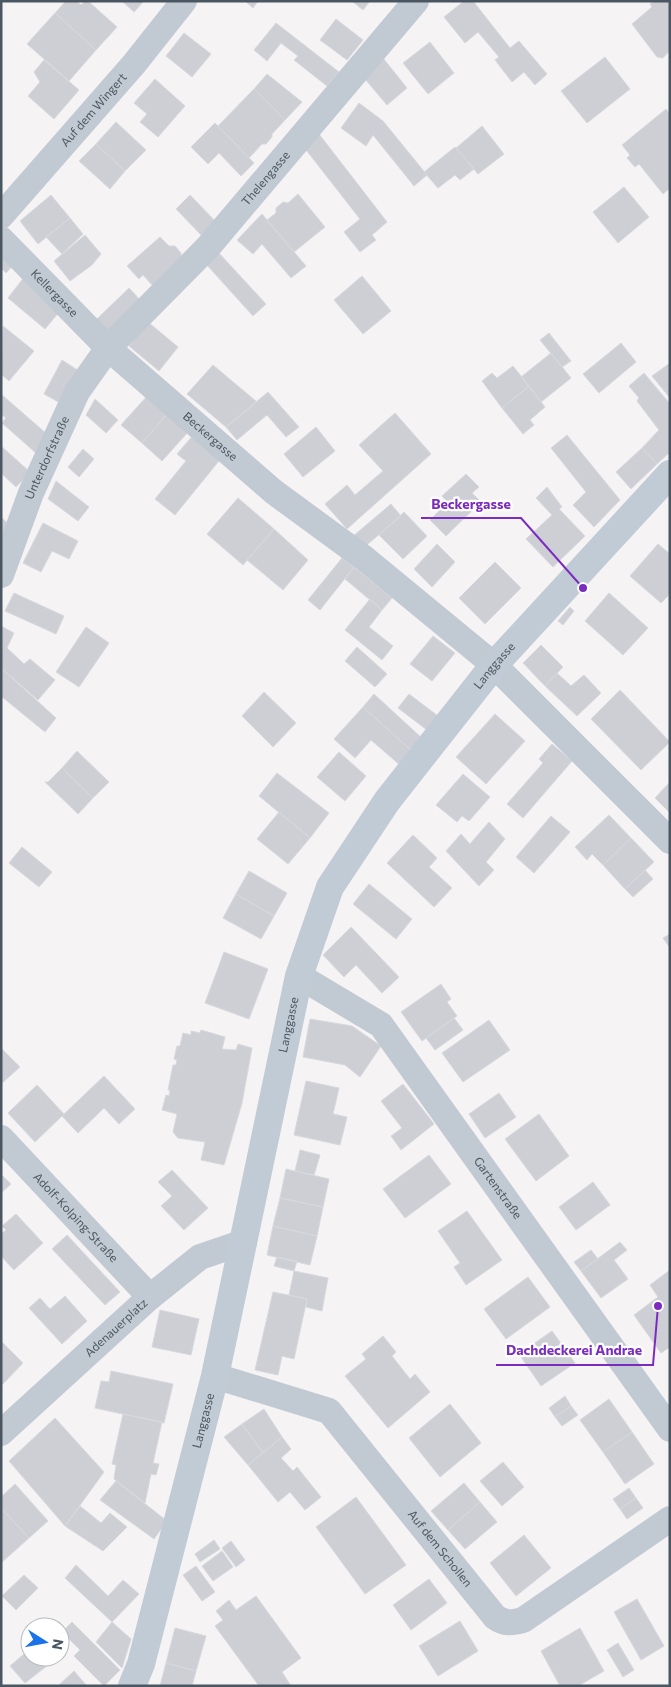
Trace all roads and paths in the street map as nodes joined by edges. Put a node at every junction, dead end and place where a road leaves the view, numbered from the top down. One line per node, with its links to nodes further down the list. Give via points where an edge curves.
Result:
1 (184, 1): 3 (street, Auf dem Wingert, via 134,64)
2 (416, 1): 5 (street, Thelengasse, via 208,246)
3 (1, 216)
4 (1, 239): 5 (street, Kellergasse)
5 (108, 348): 7 (street, Unterdorfstraße, via 77,392 31,493); 8 (street, Beckergasse, via 274,492 364,558)
6 (670, 474): 8 (street, Langgasse)
7 (1, 575)
8 (494, 665): 9 (street, Beckergasse); 10 (street, Langgasse, via 387,801 330,887)
9 (670, 841)
10 (299, 976): 12 (street, Langgasse); 15 (street, Gartenstraße, via 382,1025)
11 (1, 1138): 13 (street, Adolf-Kolping-Straße)
12 (244, 1242): 13 (street, Adenauerplatz, via 200,1257); 14 (street, Langgasse)
13 (150, 1297): 16 (street, Adenauerplatz)
14 (215, 1376): 17 (street, Auf dem Schollen, via 329,1411 495,1618 502,1622 522,1620); 18 (street, Langgasse)
15 (670, 1428)
16 (1, 1433)
17 (670, 1518)
18 (132, 1686)

